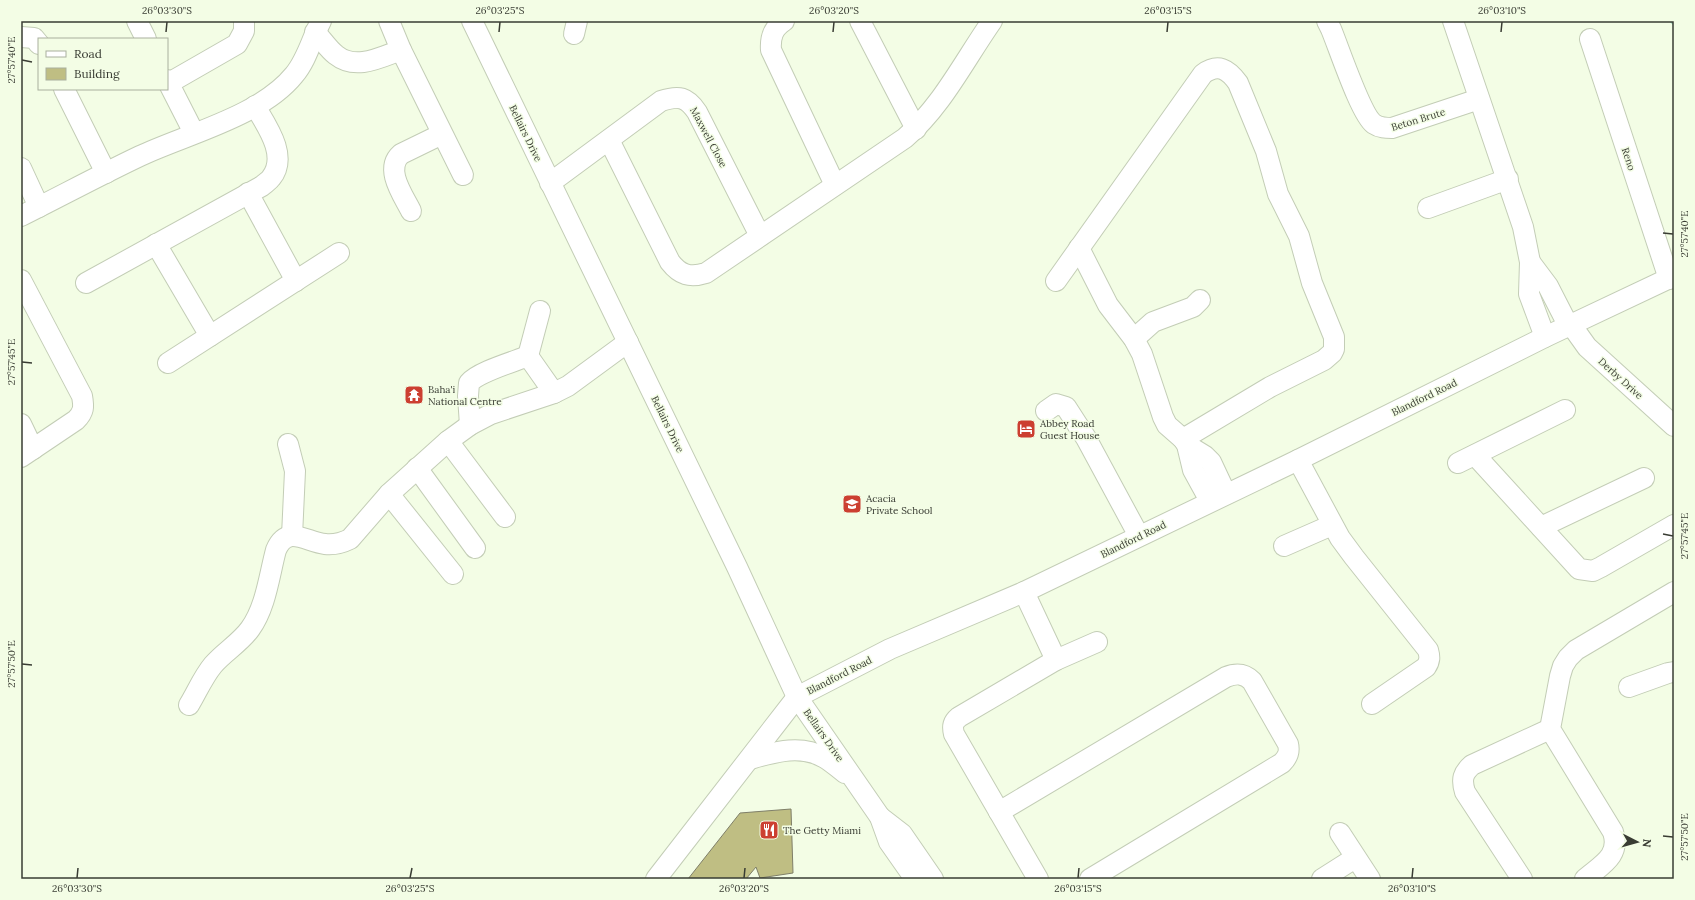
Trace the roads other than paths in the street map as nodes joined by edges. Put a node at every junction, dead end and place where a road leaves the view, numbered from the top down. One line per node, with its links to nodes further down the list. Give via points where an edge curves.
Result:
1 (137, 21): 12 (street)
2 (244, 21): 16 (street, via 244,31 237,44)
3 (389, 21): 15 (street)
4 (472, 21): 28 (street, Bellairs Drive)
5 (784, 21): 29 (street, via 773,32 770,40 771,50)
6 (860, 21): 20 (street)
7 (1327, 21): 18 (street, Beton Brute, via 1364,111 1374,124 1392,128)
8 (1453, 21): 18 (street)
9 (318, 26): 15 (street, via 336,55 346,61 369,61); 19 (street, via 295,75)
10 (983, 26): 20 (street, via 936,105)
11 (21, 36): 14 (street, via 34,38)
12 (146, 38)
13 (1590, 39): 40 (street, Reno)
14 (38, 43)
15 (401, 50): 22 (street)
16 (168, 81): 21 (street)
17 (64, 90): 25 (street)
18 (1479, 99): 27 (street)
19 (255, 106): 21 (street, via 224,122); 30 (street, via 272,134 277,151 276,168 271,178)
20 (916, 129): 29 (street)
21 (194, 133): 25 (street)
22 (442, 134): 26 (street); 33 (street, via 401,154 396,159 394,176)
23 (609, 140): 28 (street, Maxwell Close); 35 (street, via 670,262 676,269 696,276 706,273); 35 (street, Maxwell Close, via 661,101 679,97 687,100 697,112)
24 (21, 168): 31 (street)
25 (106, 173): 31 (street)
26 (463, 175)
27 (1508, 179): 32 (street); 39 (street, via 1523,227)
28 (550, 183): 51 (street, Bellairs Drive)
29 (834, 185): 35 (street)
30 (248, 193): 36 (street); 42 (street)
31 (39, 207): 34 (street)
32 (1428, 208)
33 (411, 210)
34 (21, 216)
35 (760, 236)
36 (156, 244): 44 (street); 48 (street)
37 (1079, 248): 43 (street); 50 (street, via 1108,305); 61 (street, via 1203,74 1217,68 1232,75 1238,83 1266,151 1278,194 1299,236 1312,283 1334,337 1334,348 1324,360 1270,387)
38 (339, 253): 42 (street)
39 (1530, 262): 47 (street, via 1548,286); 49 (street, via 1529,294)
40 (1671, 277): 47 (street, Blandford Road)
41 (21, 280): 63 (street, via 82,396 84,408 76,420)
42 (296, 281): 48 (street)
43 (1056, 281)
44 (86, 283)
45 (1200, 300): 50 (street, via 1193,307 1153,322)
46 (540, 311): 52 (street)
47 (1570, 326): 49 (street, Blandford Road); 59 (street, Derby Drive, via 1587,347)
48 (210, 336): 53 (street)
49 (1545, 337): 64 (street, Blandford Road)
50 (1134, 339): 61 (street, via 1142,354 1163,417 1167,425)
51 (628, 342): 54 (street, via 568,386); 84 (street, Bellairs Drive)
52 (528, 356): 54 (street); 58 (street, via 478,376 469,383)
53 (168, 363)
54 (554, 392): 58 (street, via 491,414)
55 (1565, 410): 72 (street, via 1467,459)
56 (1046, 411): 74 (street, via 1056,404 1066,407 1086,438)
57 (21, 424): 63 (street)
58 (470, 425): 60 (street)
59 (1674, 426)
60 (448, 441): 65 (street); 69 (street)
61 (1185, 442): 68 (street, via 1211,462)
62 (288, 444): 73 (street, via 295,471)
63 (27, 453)
64 (1298, 460): 68 (street, Blandford Road); 70 (street)
65 (417, 468): 67 (street); 76 (street)
66 (1644, 478): 72 (street)
67 (390, 494): 73 (street, via 350,539 342,543 323,544); 77 (street)
68 (1218, 498): 74 (street, Blandford Road)
69 (505, 517)
70 (1332, 525): 75 (street); 85 (street, via 1430,655 1426,667)
71 (1674, 525): 72 (street, via 1593,571 1579,569 1574,565)
72 (1541, 528)
73 (292, 536): 86 (street, via 279,542 257,617 240,640 213,665)
74 (1139, 536): 78 (street, Blandford Road)
75 (1284, 546)
76 (475, 548)
77 (453, 574)
78 (1024, 592): 81 (street); 84 (street, Blandford Road, via 890,649)
79 (1674, 592): 87 (street, via 1576,650 1568,658 1560,676)
80 (1097, 642): 81 (street)
81 (1056, 660): 90 (street, via 953,722 954,734)
82 (1674, 672): 83 (street)
83 (1628, 687)
84 (797, 697): 88 (street, Blandford Road); 89 (street, Bellairs Drive)
85 (1372, 704)
86 (189, 705)
87 (1550, 729): 101 (street, via 1472,764 1462,777 1465,792); 102 (street, via 1615,838 1614,851 1610,858)
88 (750, 759): 89 (street, via 784,750 804,751 825,758); 94 (street, Blandford Road)
89 (857, 783): 91 (street, Bellairs Drive)
90 (999, 812): 97 (street); 98 (street, via 1226,677 1241,674 1247,677 1252,681 1288,744 1287,758)
91 (880, 817): 95 (street, Bellairs Drive, via 889,842); 96 (street, Bellairs Drive, via 902,834)
92 (1340, 833): 93 (street)
93 (1355, 858): 99 (street); 100 (street)
94 (656, 879)
95 (915, 879)
96 (933, 879)
97 (1038, 879)
98 (1090, 879)
99 (1322, 879)
100 (1370, 879)
101 (1522, 879)
102 (1585, 879)

